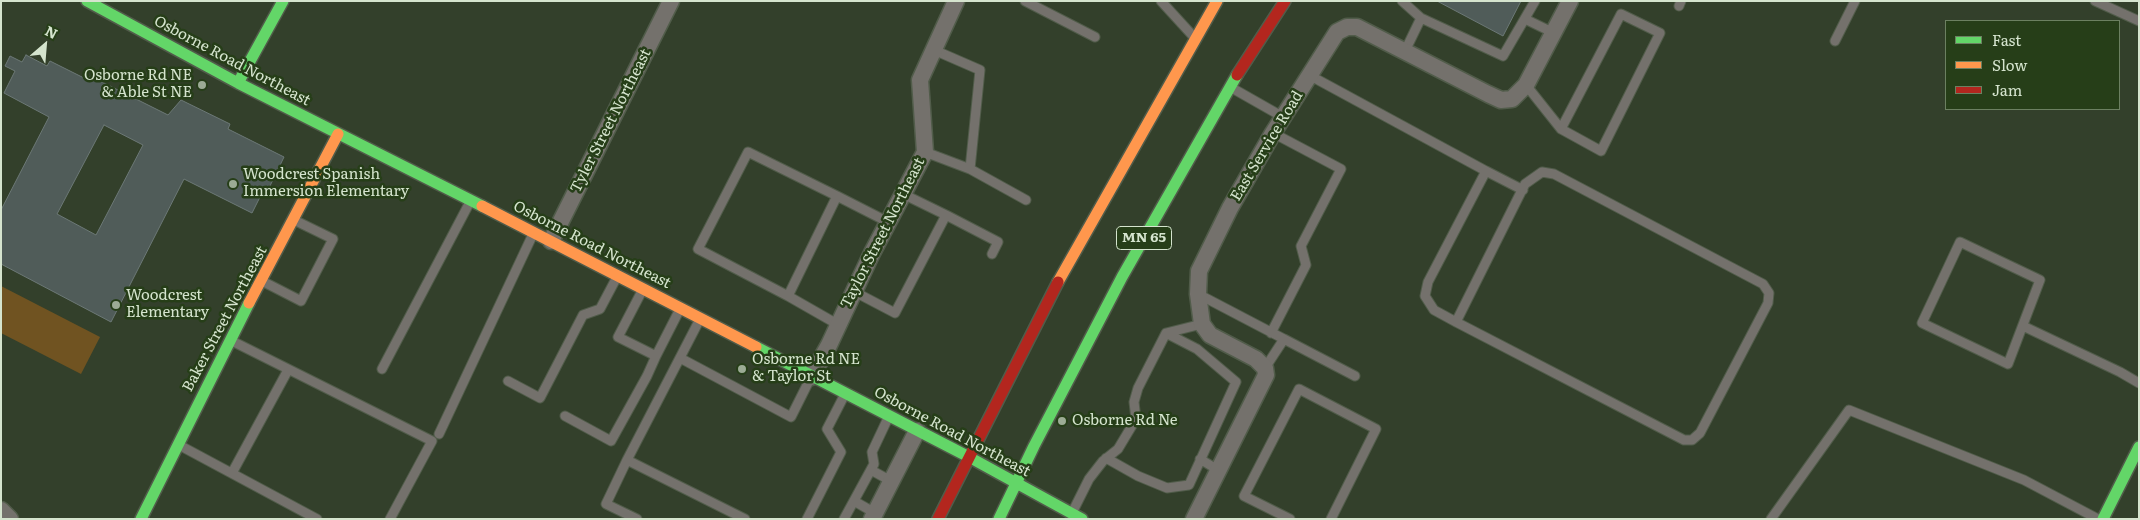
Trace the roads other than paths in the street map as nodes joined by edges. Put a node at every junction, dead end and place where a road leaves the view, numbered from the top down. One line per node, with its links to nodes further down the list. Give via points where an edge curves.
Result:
1 (87, 1): 24 (main road, Osborne Road Northeast)
2 (283, 1): 24 (main road)
3 (671, 1): 43 (street, Tyler Street Northeast)
4 (956, 1): 21 (street, Taylor Street Northeast)
5 (1025, 1): 18 (lane)
6 (1161, 1): 19 (lane)
7 (1217, 1): 19 (main road)
8 (1285, 1): 26 (main road, MN 65)
9 (1402, 1): 14 (lane)
10 (1535, 1): 15 (lane)
11 (1570, 1): 17 (street, East Service Road)
12 (1855, 1): 20 (lane)
13 (2095, 1): 16 (lane)
14 (1421, 18): 15 (lane, via 1503,56); 22 (lane)
15 (1525, 18): 17 (lane)
16 (2139, 21)
17 (1554, 33): 25 (street, East Service Road)
18 (1095, 37)
19 (1194, 38): 77 (main road, via 1040,314)
20 (1835, 41)
21 (934, 50): 31 (street, Taylor Street Northeast, via 920,80); 32 (lane, via 980,70)
22 (1404, 51): 23 (street, East Service Road, via 1357,26 1347,26 1337,32); 25 (street, East Service Road, via 1501,100 1512,98)
23 (1309, 75): 27 (street, East Service Road); 33 (lane)
24 (238, 83): 30 (main road, Osborne Road Northeast)
25 (1526, 85): 28 (lane)
26 (1230, 87): 27 (lane); 85 (main road, MN 65, via 1122,277)
27 (1284, 117): 29 (street, East Service Road)
28 (1561, 129): 28 (lane, via 1621,14 1660,33 1601,151)
29 (1273, 133): 49 (street, East Service Road, via 1204,258 1199,271); 58 (lane, via 1341,169 1301,246 1306,265)
30 (338, 134): 37 (main road, Osborne Road Northeast); 40 (main road, Baker Street Northeast)
31 (925, 152): 32 (lane); 35 (street, Taylor Street Northeast)
32 (970, 169): 38 (lane)
33 (1486, 171): 34 (lane); 53 (lane, via 1428,282 1425,296 1434,310)
34 (1523, 190): 53 (lane); 53 (lane, via 1534,176 1542,172 1554,174 1763,284 1769,293 1768,303 1700,433 1692,440 1684,440)
35 (903, 194): 39 (lane); 41 (street, Taylor Street Northeast)
36 (837, 196): 41 (lane); 50 (lane); 50 (lane, via 748,152 698,250)
37 (471, 200): 42 (main road, Osborne Road Northeast); 64 (lane)
38 (1026, 200)
39 (946, 215): 44 (lane, via 998,242); 48 (lane, via 895,313)
40 (294, 220): 46 (main road, Baker Street Northeast); 46 (lane, via 333,239 301,301)
41 (888, 222): 48 (street, Taylor Street Northeast)
42 (534, 232): 43 (main road, Osborne Road Northeast); 74 (lane)
43 (551, 241): 45 (main road, Osborne Road Northeast)
44 (992, 254)
45 (618, 275): 47 (main road, Osborne Road Northeast); 68 (lane, via 600,309 583,315 540,398)
46 (262, 281): 60 (main road, Baker Street Northeast)
47 (644, 289): 51 (main road, Osborne Road Northeast); 61 (lane, via 618,337)
48 (854, 291): 54 (street, Taylor Street Northeast)
49 (1198, 294): 55 (street, East Service Road); 58 (lane)
50 (788, 296): 54 (lane)
51 (680, 308): 52 (main road, Osborne Road Northeast); 61 (lane)
52 (700, 318): 62 (lane); 66 (main road, Osborne Road Northeast)
53 (1456, 322)
54 (837, 324): 66 (street, Taylor Street Northeast)
55 (1202, 324): 57 (lane); 63 (street, via 1210,335 1256,359)
56 (2024, 326): 56 (lane, via 2040,280 1960,242 1922,323 2008,364); 69 (lane)
57 (1166, 333): 78 (lane, via 1138,388 1134,402 1136,419 1118,448); 79 (lane, via 1197,349 1236,382)
58 (1271, 333): 59 (lane)
59 (1284, 339): 63 (lane); 67 (lane)
60 (230, 340): 65 (lane); 75 (main road, Baker Street Northeast)
61 (656, 356): 71 (lane, via 611,441)
62 (680, 358): 66 (lane, via 791,418); 80 (lane)
63 (1265, 368): 82 (street, via 1266,376)
64 (382, 369)
65 (288, 370): 83 (lane); 93 (lane, via 432,441)
66 (811, 376): 70 (main road, Osborne Road Northeast)
67 (1355, 376)
68 (508, 381)
69 (2139, 383)
70 (845, 394): 72 (main road, Osborne Road Northeast); 96 (lane, via 827,429 841,452)
71 (565, 416)
72 (889, 416): 73 (main road, Osborne Road Northeast); 81 (lane, via 872,452 874,464)
73 (917, 430): 77 (main road, Osborne Road Northeast); 84 (street)
74 (439, 434)
75 (178, 444): 83 (lane); 91 (main road, Baker Street Northeast)
76 (2139, 447): 106 (main road)
77 (970, 457): 85 (main road, Osborne Road Northeast); 98 (main road)
78 (1106, 458): 79 (lane, via 1167,488 1189,485); 88 (lane)
79 (1200, 459): 82 (lane)
80 (627, 460): 94 (lane, via 606,504); 95 (lane)
81 (871, 470): 84 (lane); 86 (lane)
82 (1218, 470): 101 (street)
83 (232, 473): 92 (lane)
84 (891, 481): 89 (street)
85 (1016, 482): 88 (main road, Osborne Road Northeast); 99 (main road, MN 65)
86 (854, 501): 89 (lane); 97 (lane)
87 (1, 510): 90 (street)
88 (1071, 513): 100 (main road, Osborne Road Northeast)
89 (874, 516)
90 (10, 519)
91 (140, 519)
92 (318, 519)
93 (390, 519)
94 (637, 519)
95 (745, 519)
96 (807, 519)
97 (844, 519)
98 (938, 519)
99 (999, 519)
100 (1082, 519)
101 (1194, 519)
102 (1290, 519): 103 (lane, via 1244,496 1299,390 1376,429)
103 (1331, 519)
104 (1771, 519): 105 (lane, via 1849,410 2024,480)
105 (2098, 519)
106 (2102, 519)

